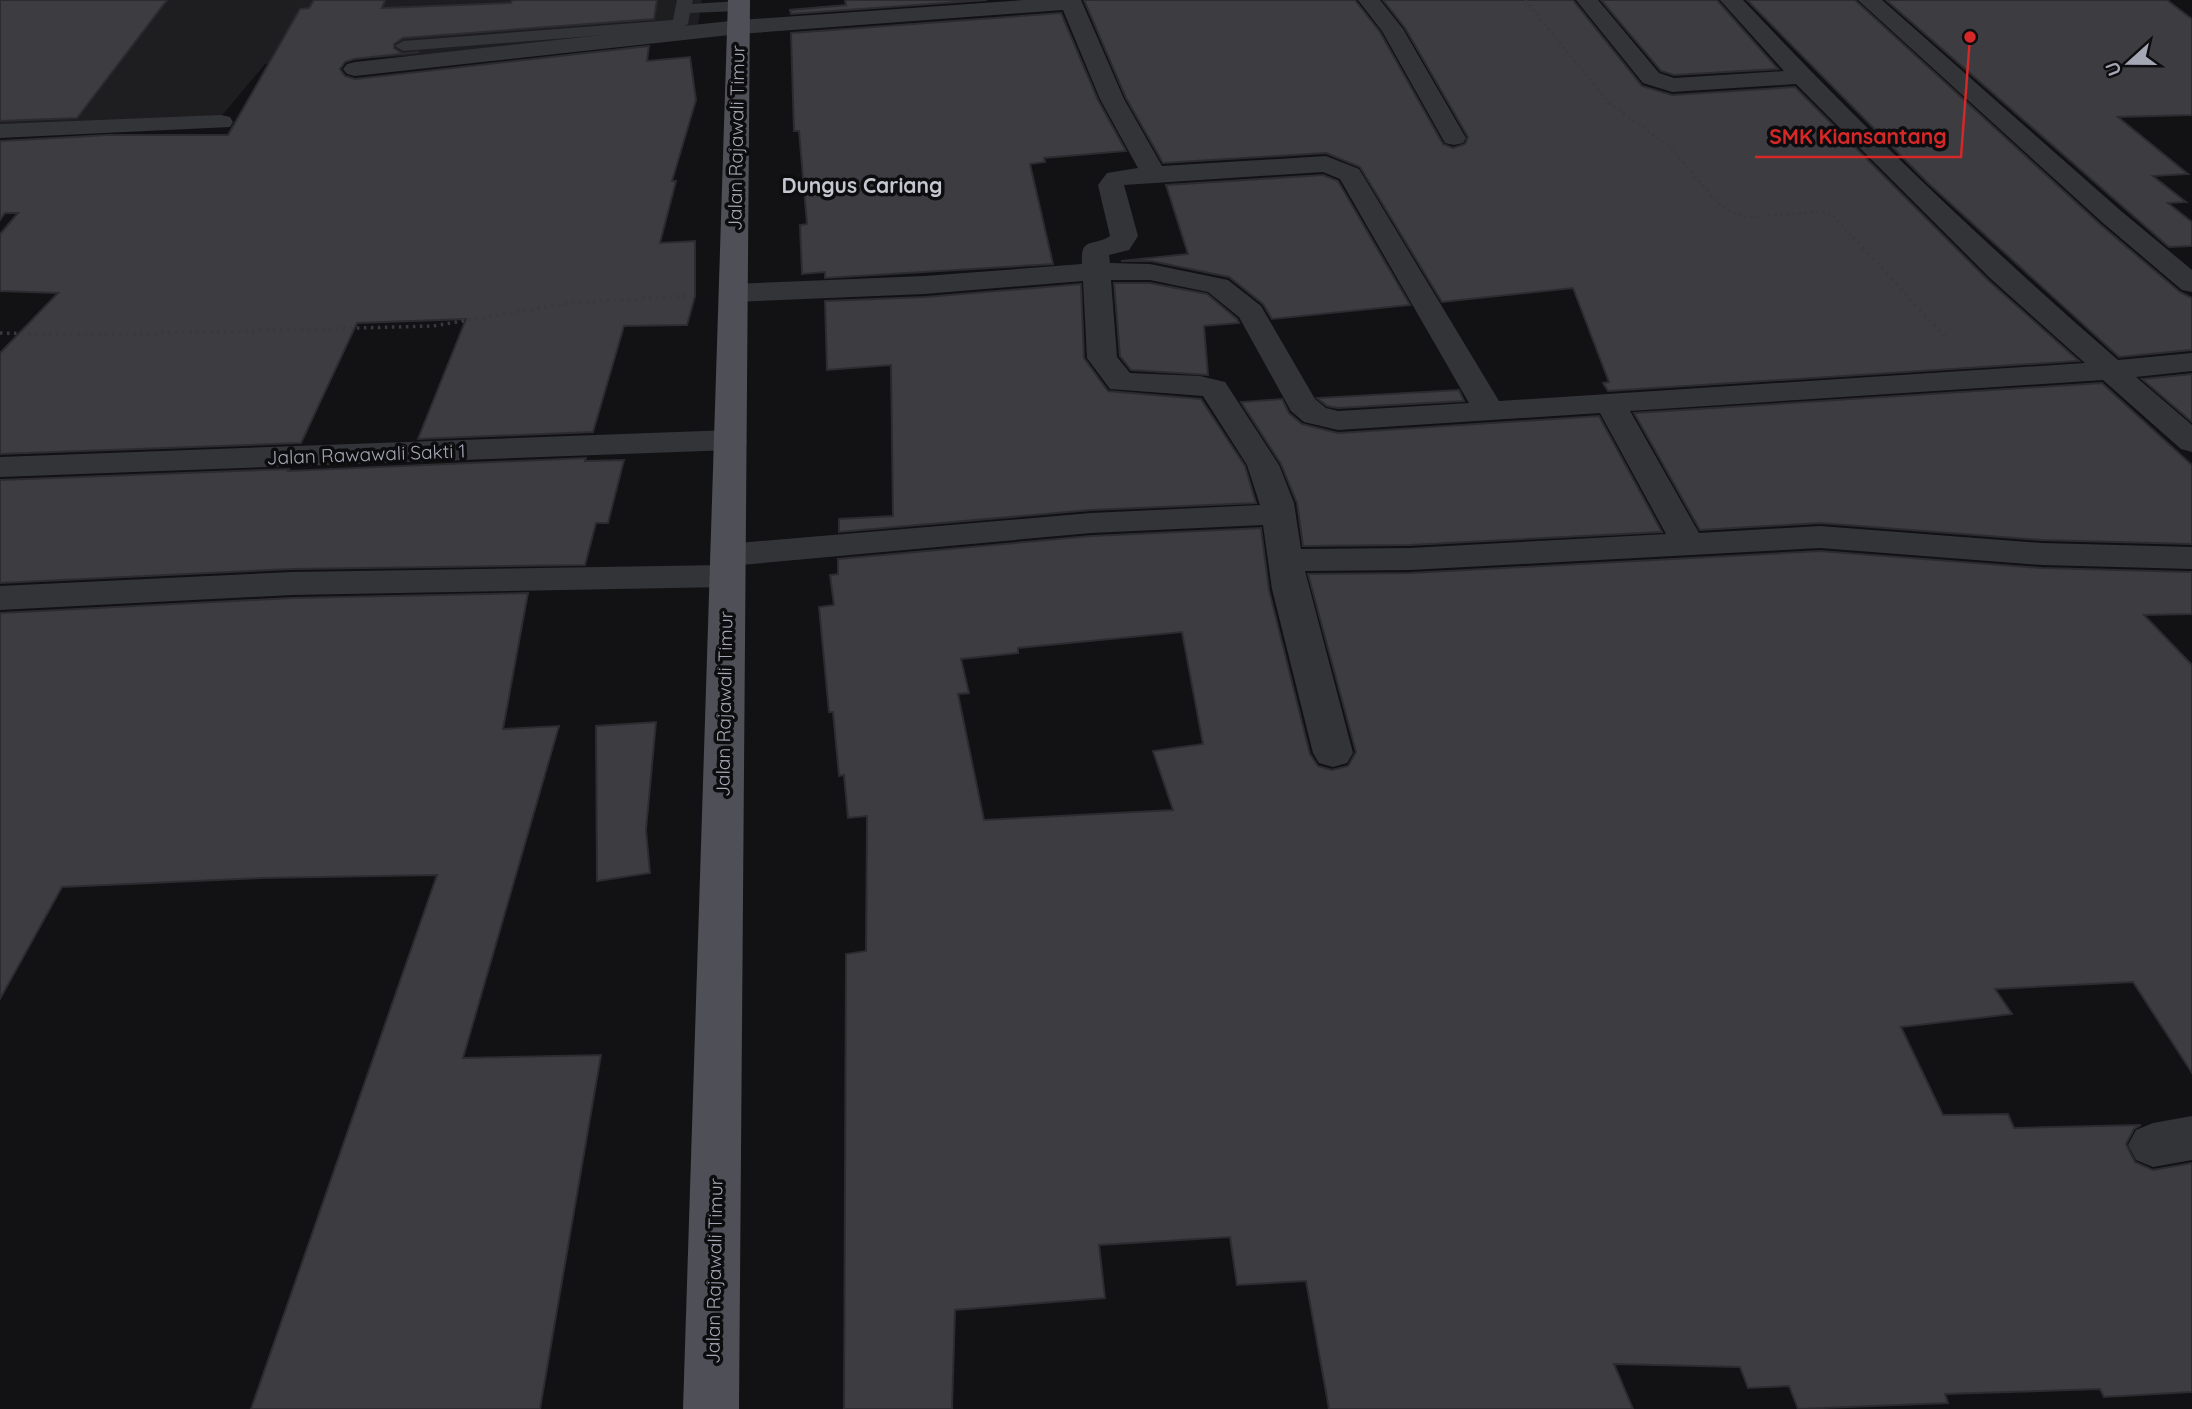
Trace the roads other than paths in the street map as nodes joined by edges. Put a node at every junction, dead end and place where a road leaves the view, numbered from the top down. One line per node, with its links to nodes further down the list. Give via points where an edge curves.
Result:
1 (1369, 0): 13 (street, via 1392,29)
2 (1587, 0): 10 (street, via 1651,78 1661,83)
3 (1731, 0): 10 (street)
4 (1869, 0): 16 (street)
5 (1071, 2): 7 (street); 14 (street, via 1112,99)
6 (683, 11): 7 (lane); 8 (lane)
7 (739, 13): 9 (street); 17 (main road, Jalan Rajawali Timur)
8 (403, 46)
9 (355, 69)
10 (1803, 77): 19 (street, via 2001,273)
11 (221, 122): 12 (street)
12 (0, 131)
13 (1454, 138)
14 (1154, 174): 15 (street, via 1113,181 1112,194 1124,236 1119,244 1095,250); 21 (street, via 1326,164 1350,174)
15 (1098, 271): 17 (street, via 925,285); 21 (street, via 1150,272 1218,286 1251,312 1302,404 1325,420); 25 (street, via 1102,358 1115,376 1121,382 1214,388 1263,465)
16 (2192, 284)
17 (733, 293): 22 (main road, Jalan Rajawali Timur)
18 (2192, 362): 19 (street)
19 (2112, 370): 20 (street); 23 (street)
20 (1610, 402): 21 (street); 26 (street)
21 (1489, 411)
22 (731, 440): 24 (street, Jalan Rawawali Sakti 1); 29 (main road, Jalan Rajawali Timur)
23 (2192, 442)
24 (0, 467)
25 (1279, 514): 28 (street); 29 (street, via 1091,523)
26 (1688, 544): 27 (street, via 1820,537 2042,554); 28 (street, via 1410,559)
27 (2192, 558)
28 (1287, 560): 31 (street, via 1290,589)
29 (727, 565): 30 (street, via 649,581 467,580); 32 (main road, Jalan Rajawali Timur)
30 (0, 598)
31 (1333, 753)
32 (711, 1409)

